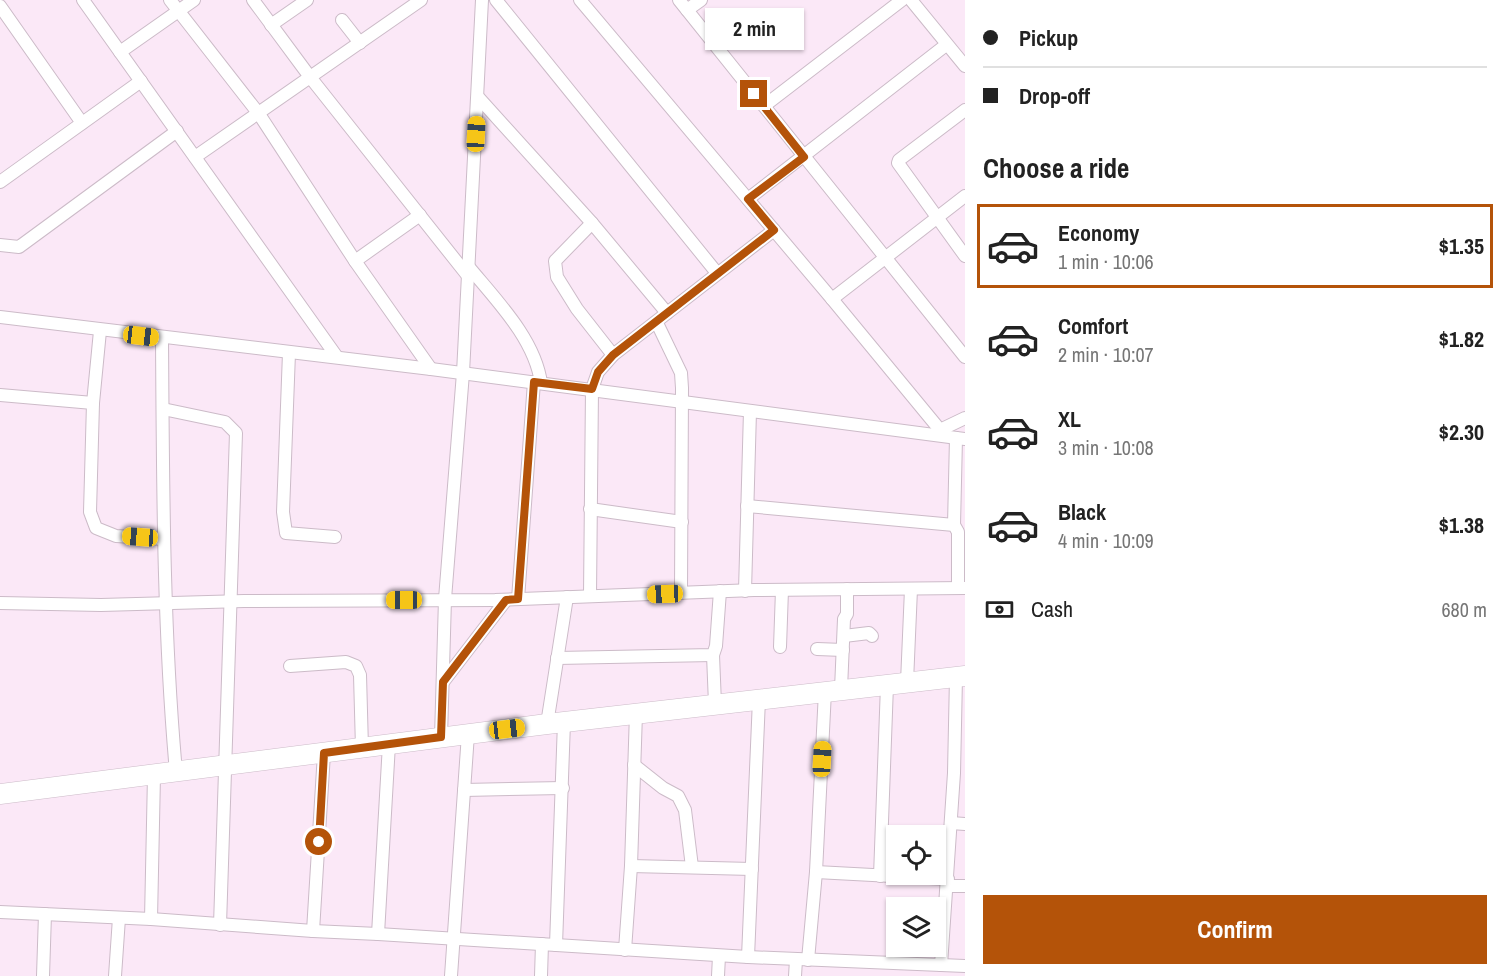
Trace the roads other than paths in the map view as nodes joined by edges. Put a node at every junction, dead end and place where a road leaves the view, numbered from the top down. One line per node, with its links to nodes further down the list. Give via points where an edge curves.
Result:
1 (83, 0): 20 (street)
2 (170, 0): 15 (street)
3 (194, 0): 15 (street)
4 (253, 0): 17 (street)
5 (306, 0): 17 (street)
6 (421, 0): 18 (street)
7 (482, 0): 24 (street)
8 (496, 0): 44 (street)
9 (580, 0): 34 (street)
10 (701, 0): 13 (street)
11 (902, 0): 25 (street)
12 (911, 0): 19 (street)
13 (683, 5): 25 (street)
14 (0, 6): 28 (street)
15 (178, 11): 20 (street); 27 (street)
16 (342, 20): 18 (street)
17 (271, 25): 22 (street)
18 (360, 43): 22 (street)
19 (946, 45): 21 (street); 31 (street)
20 (120, 52): 23 (street)
21 (965, 66)
22 (310, 77): 27 (street); 35 (street)
23 (141, 81): 28 (street); 29 (street)
24 (478, 97): 37 (street); 43 (street)
25 (764, 106): 31 (street)
26 (965, 110): 36 (street, via 898,163)
27 (259, 114): 30 (street); 42 (street)
28 (82, 123): 32 (street)
29 (177, 131): 30 (street); 39 (street, via 19,247)
30 (195, 157): 53 (street)
31 (804, 157): 34 (street); 41 (street)
32 (0, 182)
33 (965, 196): 36 (street)
34 (748, 199): 38 (street)
35 (420, 216): 42 (street); 43 (street)
36 (937, 219): 40 (street); 41 (street)
37 (592, 223): 46 (street); 52 (street, via 555,261 556,277)
38 (774, 230): 44 (street); 45 (street)
39 (0, 245)
40 (965, 256)
41 (885, 257): 45 (street); 54 (street)
42 (355, 261): 55 (street)
43 (468, 271): 56 (street); 57 (street, via 495,298 524,339 540,371)
44 (717, 273): 46 (street)
45 (832, 299): 65 (street)
46 (667, 313): 48 (street)
47 (0, 317): 49 (street)
48 (657, 323): 52 (street); 61 (street, via 681,373)
49 (99, 331): 50 (street); 60 (street)
50 (162, 338): 51 (street); 62 (street)
51 (289, 352): 53 (street); 70 (street, via 285,533)
52 (613, 355): 58 (street, via 598,372)
53 (337, 357): 55 (street)
54 (965, 357)
55 (431, 369): 56 (street)
56 (463, 373): 57 (street); 81 (street)
57 (538, 383): 58 (street); 82 (street)
58 (592, 389): 61 (street); 67 (street)
59 (0, 395): 60 (street)
60 (93, 403): 71 (street, via 90,512 96,528 116,536)
61 (682, 403): 63 (street); 68 (street)
62 (163, 409): 71 (street); 83 (street, via 225,422 236,433)
63 (750, 411): 65 (street); 66 (street)
64 (965, 418): 65 (street)
65 (951, 436): 69 (street)
66 (747, 506): 69 (street); 77 (street)
67 (590, 508): 68 (street); 79 (street)
68 (682, 522): 78 (street)
69 (954, 525): 72 (street, via 958,532)
70 (335, 537)
71 (164, 539): 85 (street)
72 (961, 588): 73 (street)
73 (911, 589): 75 (street); 96 (street)
74 (782, 590): 75 (street); 77 (street); 88 (street)
75 (847, 590): 86 (street)
76 (720, 591): 77 (street); 78 (street); 91 (street)
77 (745, 591)
78 (681, 593): 79 (street)
79 (590, 596): 80 (street)
80 (567, 597): 82 (street); 92 (street)
81 (445, 599): 82 (street); 83 (street); 95 (street)
82 (512, 599): 95 (street)
83 (229, 602): 85 (street); 110 (street)
84 (0, 603): 85 (street)
85 (166, 603): 111 (street)
86 (843, 636): 87 (street); 90 (street)
87 (872, 636)
88 (780, 647)
89 (817, 649): 90 (street)
90 (843, 650): 98 (street)
91 (713, 655): 92 (street); 100 (street)
92 (557, 658): 102 (street)
93 (290, 666): 106 (street, via 346,662 356,666 360,675)
94 (961, 676): 96 (main road); 108 (street)
95 (443, 682): 104 (street)
96 (907, 682): 97 (main road)
97 (887, 685): 98 (main road); 122 (street)
98 (833, 690): 99 (main road); 121 (street)
99 (759, 699): 100 (main road); 120 (street)
100 (715, 704): 101 (main road)
101 (636, 713): 102 (main road); 109 (street)
102 (556, 723): 103 (main road); 113 (street)
103 (468, 734): 104 (main road); 114 (street)
104 (441, 737): 105 (main road)
105 (389, 744): 106 (main road); 131 (street)
106 (362, 748): 107 (main road)
107 (324, 753): 110 (main road); 130 (street)
108 (960, 763): 116 (street)
109 (634, 765): 118 (street); 119 (street, via 678,796 685,810)
110 (225, 766): 111 (main road); 129 (street)
111 (176, 772): 112 (main road)
112 (154, 775): 115 (main road); 128 (street)
113 (563, 788): 114 (street); 134 (street)
114 (464, 790): 132 (street)
115 (0, 794)
116 (951, 823): 117 (street); 123 (street)
117 (965, 824)
118 (631, 866): 119 (street); 135 (street)
119 (692, 867): 120 (street)
120 (752, 868): 137 (street)
121 (816, 872): 122 (street); 138 (street)
122 (880, 876): 123 (street)
123 (948, 882): 124 (street); 140 (street)
124 (965, 886)
125 (0, 912): 126 (street)
126 (45, 914): 127 (street); 142 (street)
127 (119, 918): 128 (street); 143 (street)
128 (150, 919): 129 (street)
129 (220, 925): 130 (street)
130 (313, 931): 131 (street)
131 (378, 934): 132 (street)
132 (453, 939): 133 (street); 144 (street)
133 (542, 945): 134 (street); 145 (street)
134 (556, 945): 135 (street)
135 (624, 950): 136 (street)
136 (719, 956): 137 (street); 146 (street)
137 (748, 957): 138 (street)
138 (802, 960): 139 (street); 147 (street)
139 (861, 962): 140 (street); 148 (street)
140 (941, 965): 141 (street)
141 (965, 966)
142 (42, 976)
143 (115, 976)
144 (451, 976)
145 (540, 976)
146 (718, 976)
147 (795, 976)
148 (861, 976)

